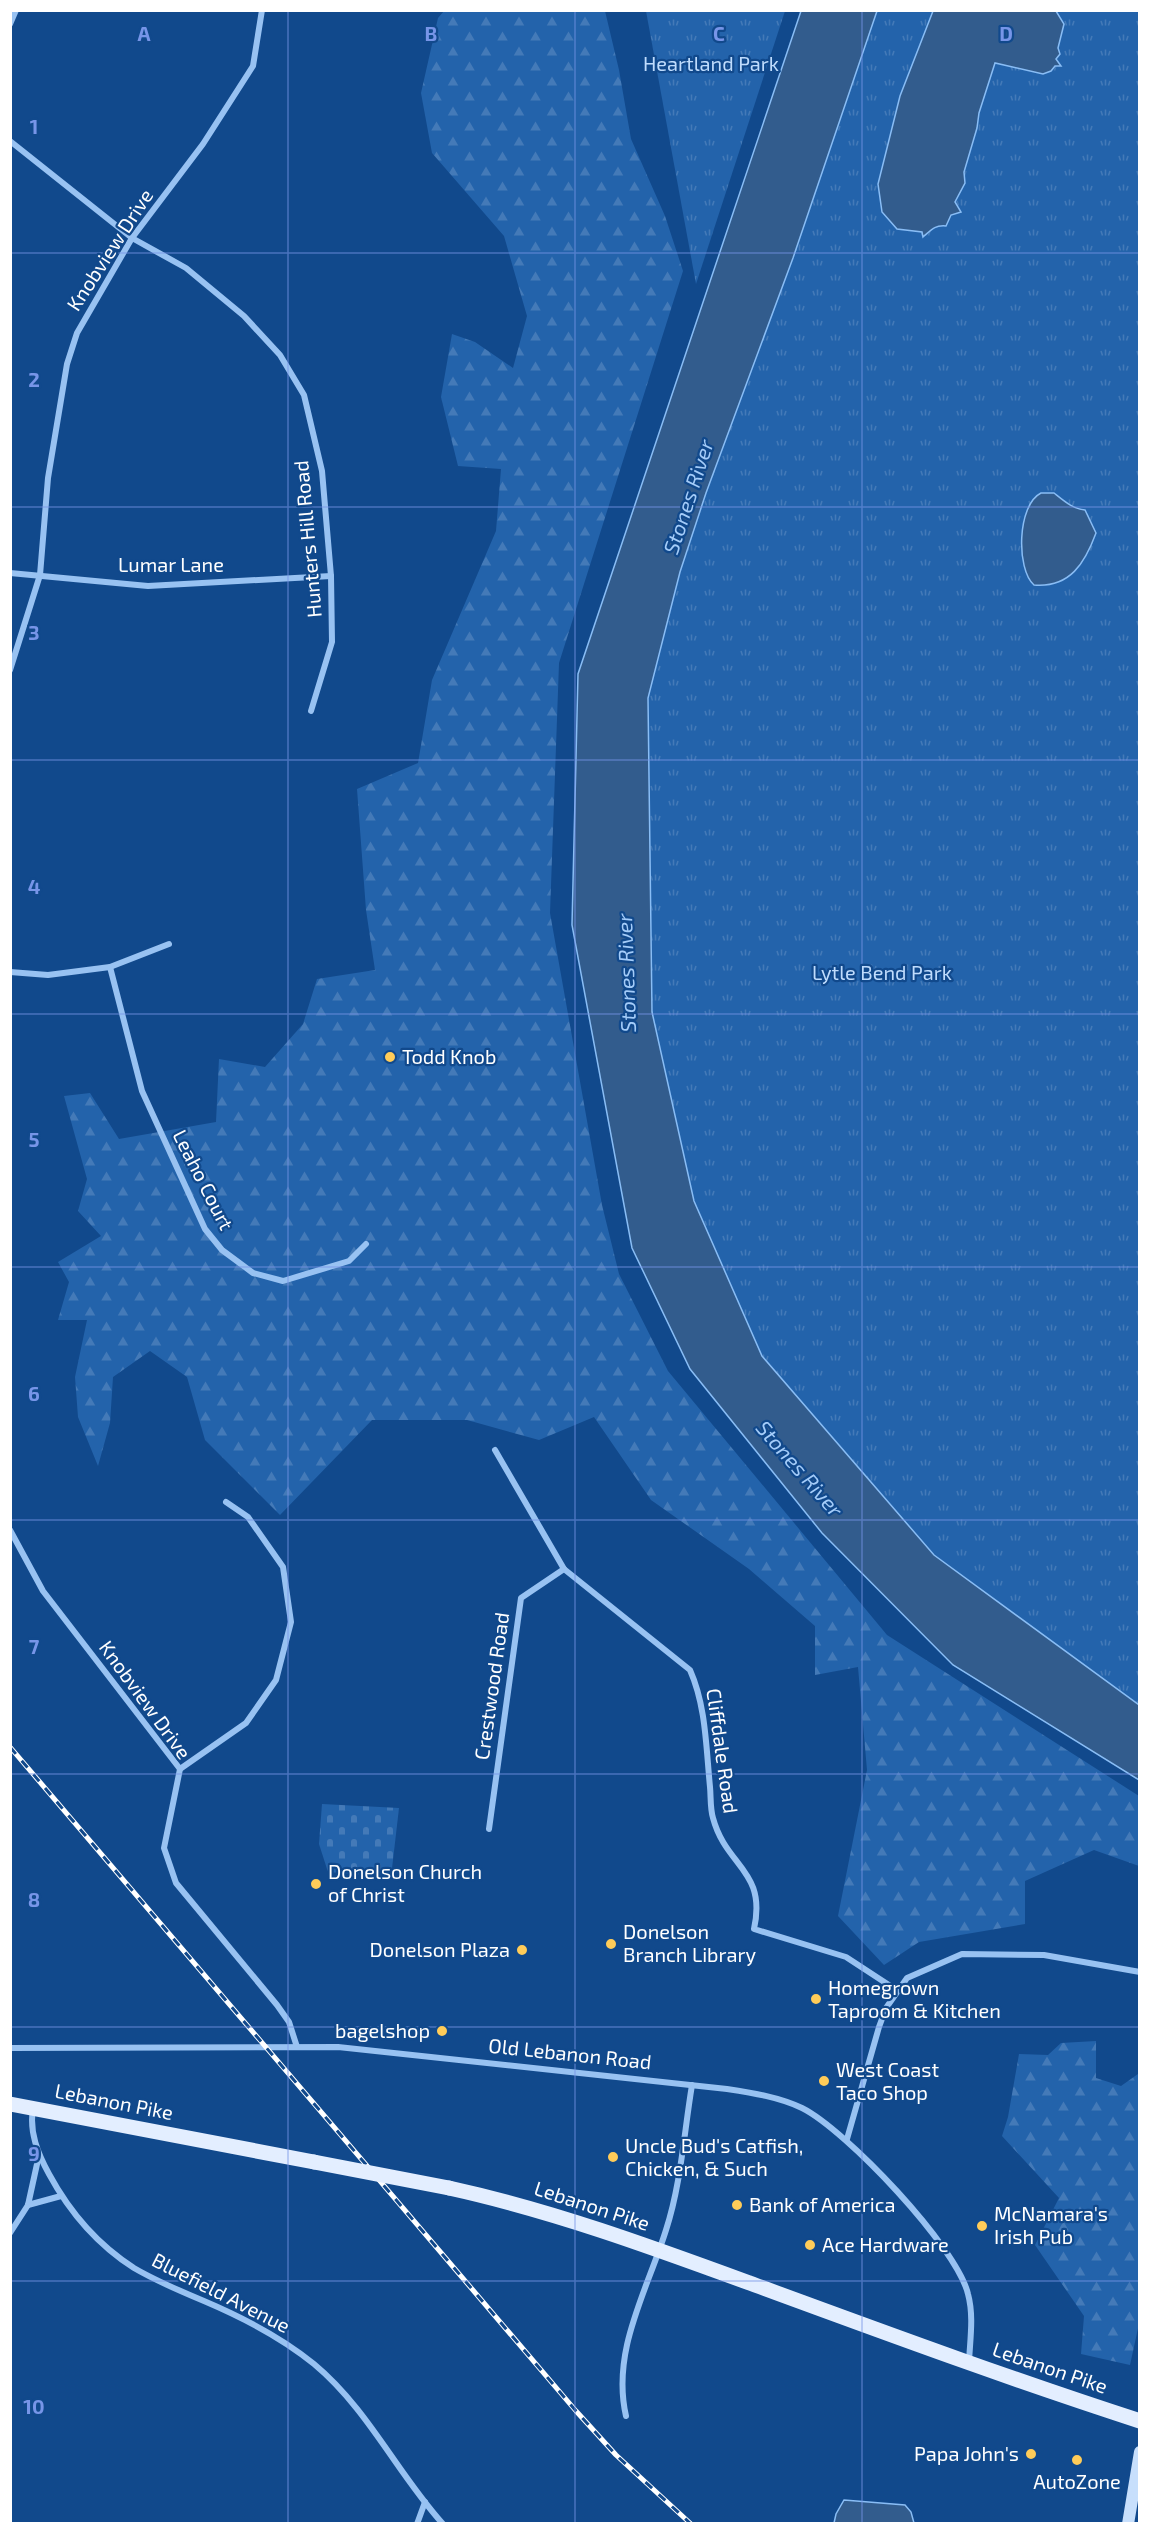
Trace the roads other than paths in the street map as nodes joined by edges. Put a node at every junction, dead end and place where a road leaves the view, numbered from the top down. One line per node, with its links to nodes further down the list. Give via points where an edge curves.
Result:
1 (16, 10): 3 (street)
2 (262, 10): 5 (street, Knobview Drive, via 253,66 203,144)
3 (10, 24)
4 (10, 141): 5 (street, Hunters Hill Road)
5 (132, 238): 7 (street, Knobview Drive, via 77,333 67,364 48,478); 8 (street, Hunters Hill Road, via 186,268 244,316 280,355 304,395 322,471)
6 (10, 573): 7 (street, Lumar Lane)
7 (40, 575): 8 (street, Lumar Lane, via 148,585); 9 (street, Knobview Drive)
8 (331, 576): 10 (street, Hunters Hill Road, via 332,642)
9 (10, 670)
10 (311, 711)
11 (169, 944): 12 (street)
12 (110, 967): 13 (street, via 48,975); 14 (street, Leaho Court, via 142,1091 205,1229 222,1250 253,1273 283,1281 349,1261)
13 (10, 972)
14 (366, 1244)
15 (495, 1450): 18 (street, Cliffdale Road)
16 (226, 1502): 19 (street, via 248,1517 283,1567 291,1622 276,1680 246,1723)
17 (10, 1530): 19 (street, Knobview Drive, via 43,1591)
18 (564, 1569): 20 (street, Crestwood Road, via 521,1598); 22 (street, Cliffdale Road, via 690,1670 700,1693 712,1817 719,1837 753,1884 758,1899 754,1929 846,1956)
19 (180, 1769): 23 (street, Knobview Drive, via 164,1848 176,1883 277,2005 289,2022)
20 (489, 1829)
21 (1140, 1972): 22 (street, via 1044,1955 962,1954 907,1978)
22 (898, 1991): 28 (street, via 879,2027)
23 (297, 2047): 24 (street, Old Lebanon Road); 25 (street, Old Lebanon Road, via 395,2052)
24 (10, 2048)
25 (692, 2085): 28 (street, Old Lebanon Road, via 789,2102 821,2119); 33 (street, via 666,2230)
26 (10, 2104): 27 (main road, Lebanon Pike)
27 (34, 2109): 29 (street, Bluefield Avenue, via 31,2123); 33 (main road, Lebanon Pike, bridge, via 512,2202)
28 (846, 2139): 34 (street, Old Lebanon Road, via 918,2215 960,2274 971,2311)
29 (39, 2154): 30 (street, Bluefield Avenue); 31 (street)
30 (61, 2196): 31 (street); 38 (street, Bluefield Avenue, via 92,2234 126,2262 149,2277 254,2324 315,2365 360,2412)
31 (28, 2205): 32 (street)
32 (10, 2233)
33 (658, 2249): 34 (main road, Lebanon Pike); 35 (street, via 630,2330 621,2382)
34 (969, 2363): 36 (main road, Lebanon Pike)
35 (626, 2416)
36 (1140, 2421)
37 (1140, 2452): 41 (main road)
38 (426, 2502): 39 (street); 40 (street, Bluefield Avenue)
39 (417, 2523)
40 (443, 2523)
41 (1128, 2523)

